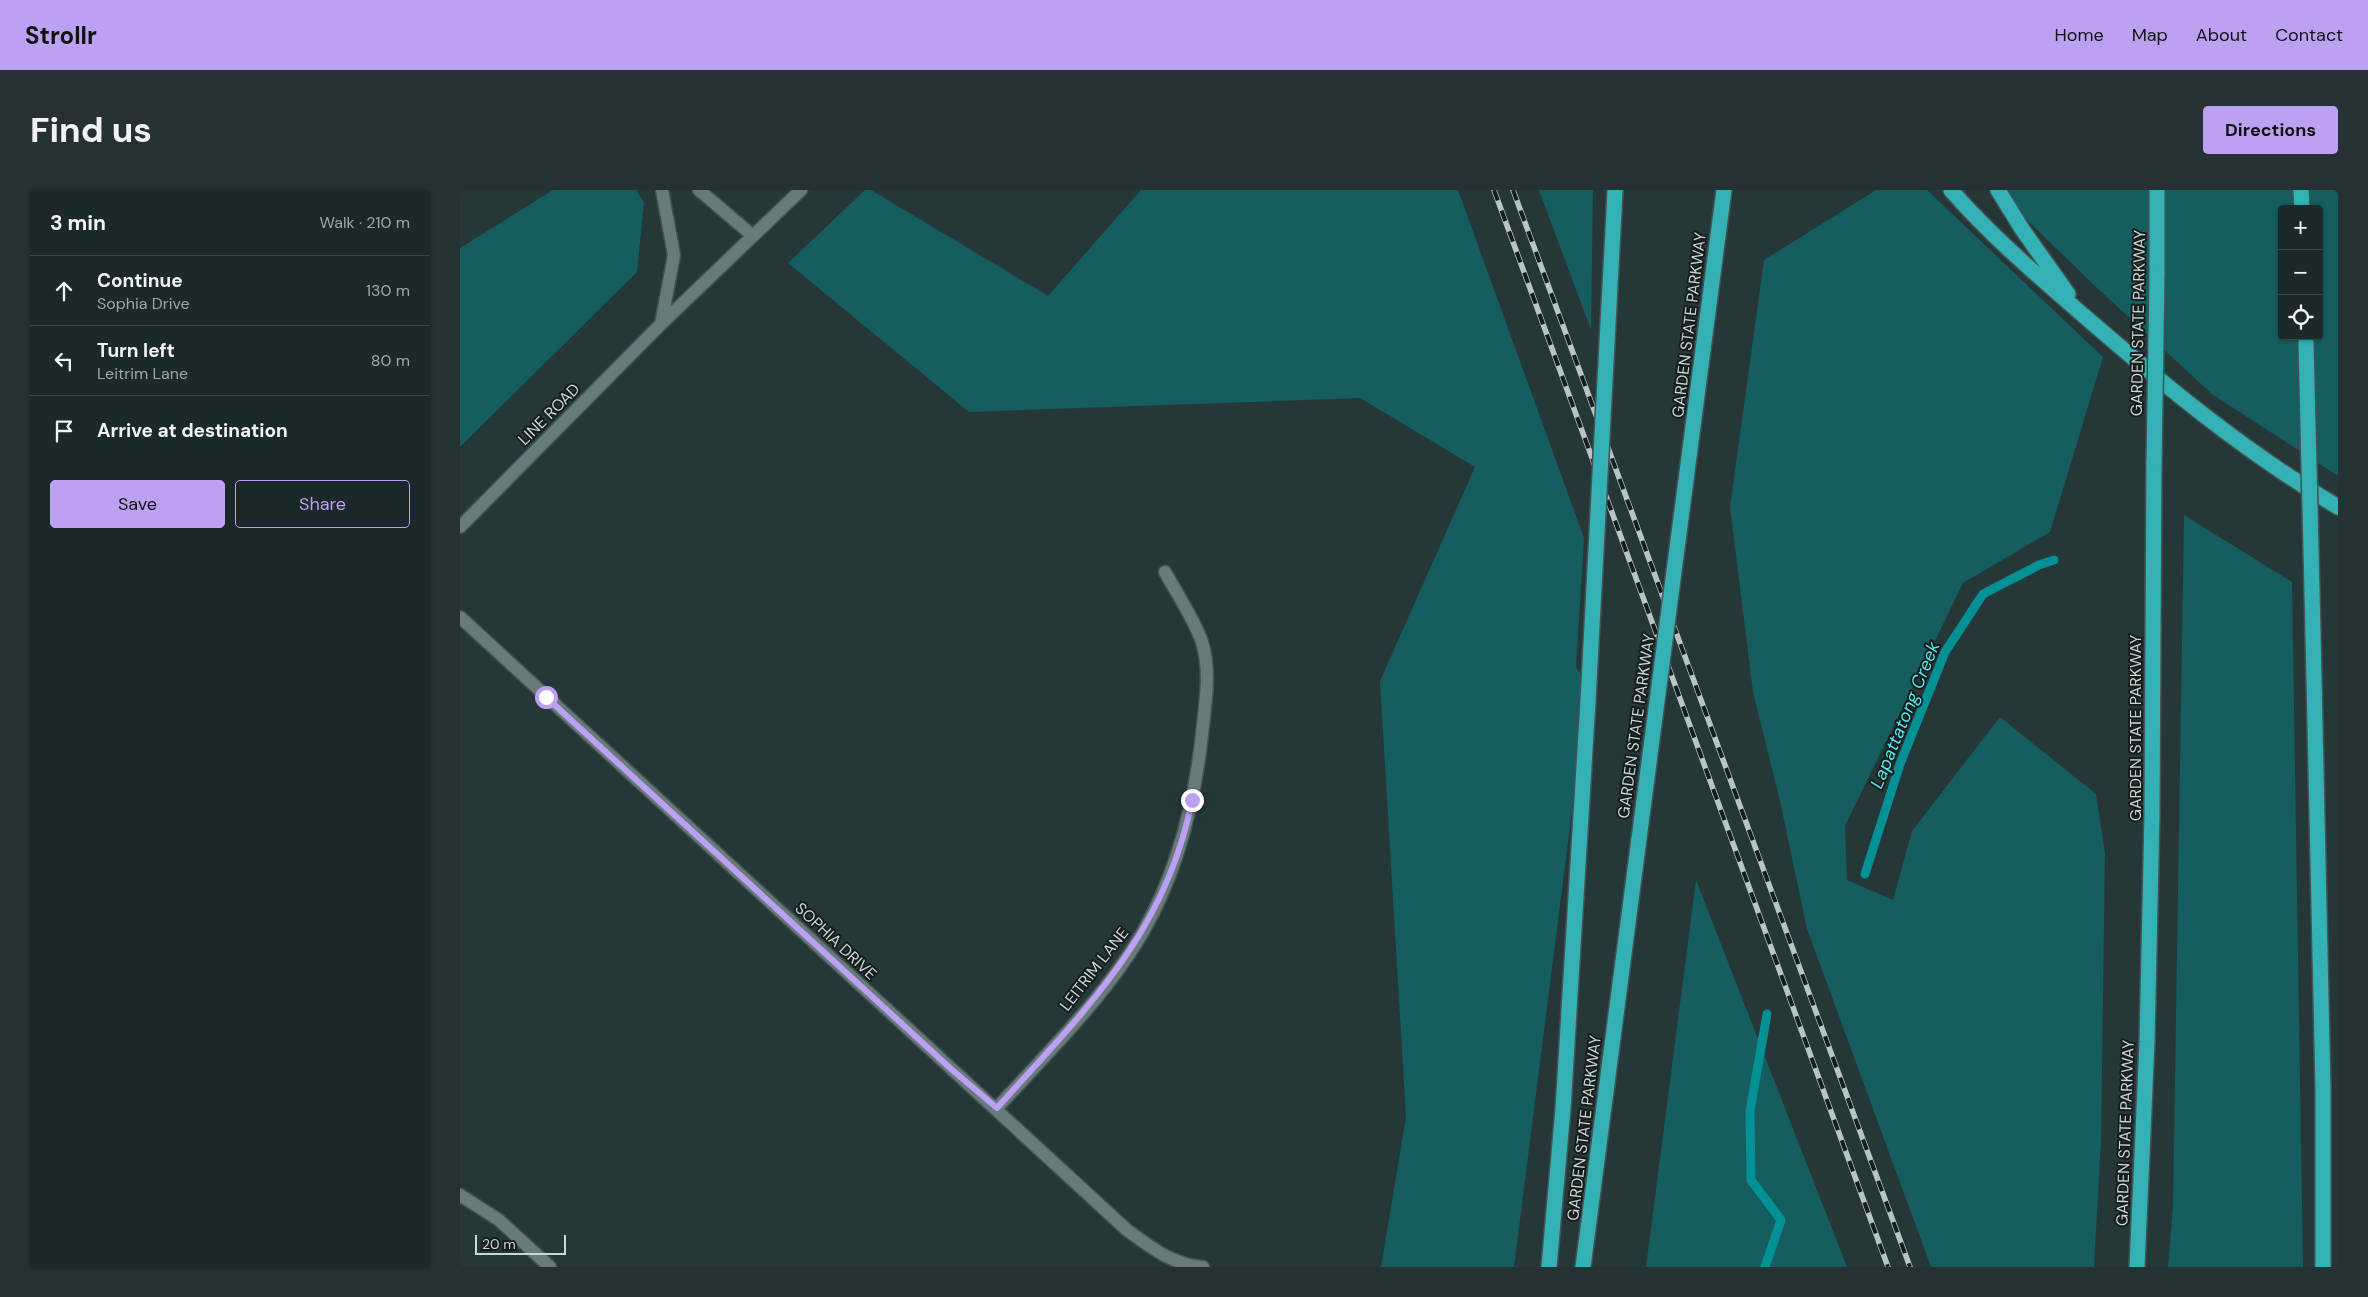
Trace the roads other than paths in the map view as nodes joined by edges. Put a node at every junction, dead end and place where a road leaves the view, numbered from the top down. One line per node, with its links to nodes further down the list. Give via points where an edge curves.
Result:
1 (662, 190): 13 (street, via 674,255)
2 (699, 190): 11 (street)
3 (801, 190): 11 (street, LINE ROAD)
4 (1615, 190): 23 (highway, bridge, via 1563,1109)
5 (1724, 190): 24 (highway, GARDEN STATE PARKWAY, bridge)
6 (1951, 190): 12 (highway, via 2006,249)
7 (1998, 190): 12 (highway)
8 (2158, 190): 25 (highway, GARDEN STATE PARKWAY, bridge, via 2152,814 2147,1052)
9 (2301, 190): 10 (highway)
10 (2302, 205)
11 (753, 236): 13 (street, LINE ROAD)
12 (2083, 314): 15 (highway, via 2197,411)
13 (661, 324): 16 (street, LINE ROAD)
14 (2306, 340): 26 (highway, bridge, via 2323,1080)
15 (2338, 508)
16 (460, 527)
17 (1165, 572): 19 (street, LEITRIM LANE, via 1202,641 1206,673 1198,772 1179,852 1158,904 1126,958 1090,1004)
18 (460, 617): 19 (street, SOPHIA DRIVE)
19 (997, 1108): 22 (street, SOPHIA DRIVE, via 1127,1230 1153,1249 1186,1266)
20 (460, 1195): 21 (street, via 500,1220)
21 (550, 1267)
22 (1203, 1267)
23 (1549, 1267)
24 (1583, 1267)
25 (2137, 1267)
26 (2323, 1267)

